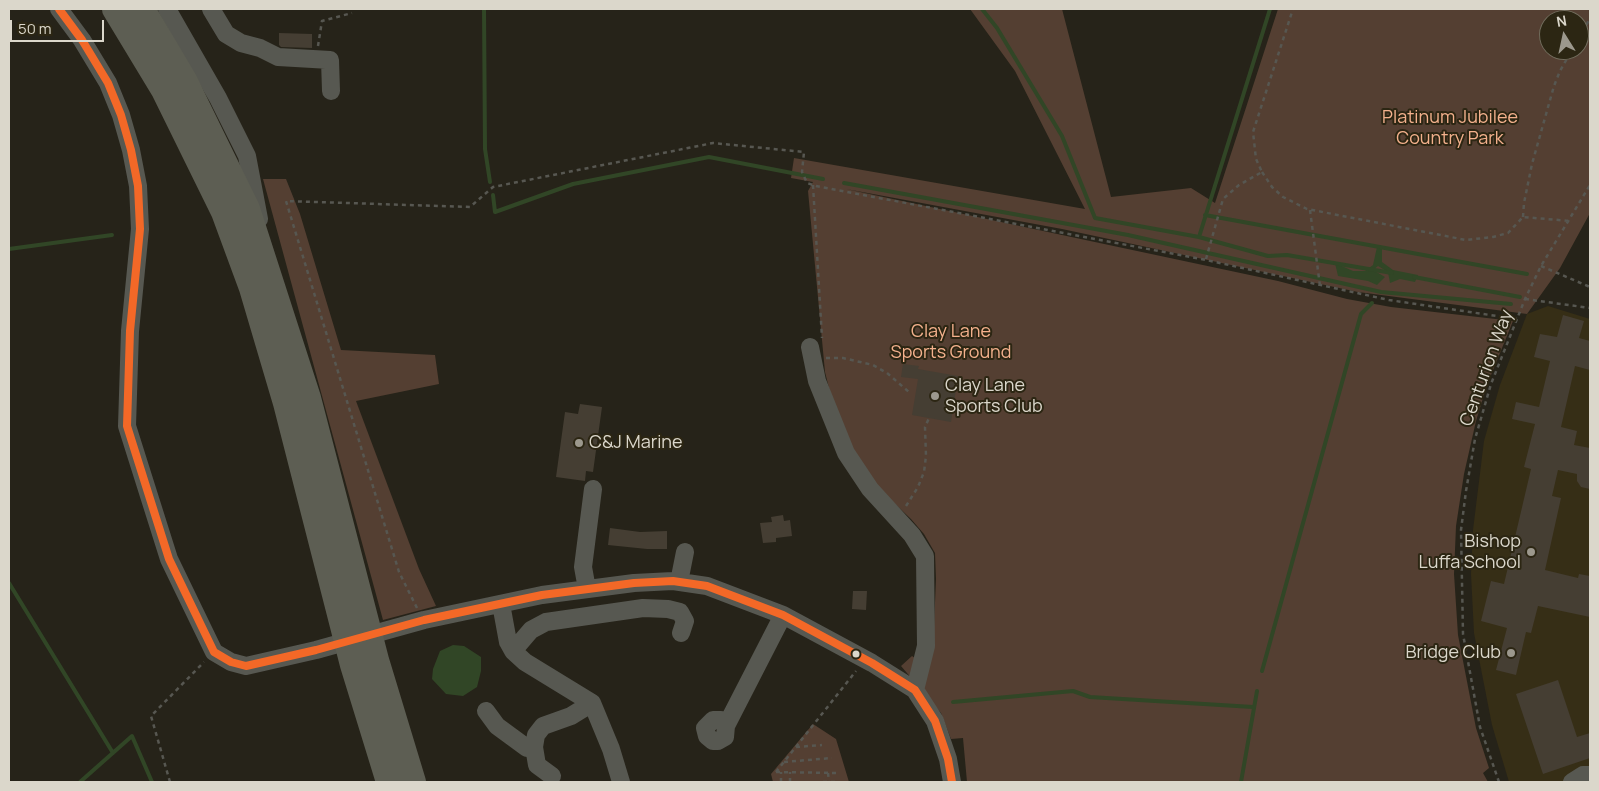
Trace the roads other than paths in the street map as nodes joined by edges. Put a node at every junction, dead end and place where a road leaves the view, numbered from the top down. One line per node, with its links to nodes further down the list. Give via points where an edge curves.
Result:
1 (59, 9): 13 (street, via 108,83 131,150 138,186 140,229 130,331 127,426 168,560 214,652 246,666 424,620)
2 (115, 9): 14 (highway, via 164,90 227,221 252,288)
3 (142, 9): 7 (highway, via 184,80 247,209)
4 (167, 9): 7 (street, via 247,156)
5 (211, 9): 6 (street, via 226,34 241,43 278,56 330,60)
6 (331, 92)
7 (267, 267): 14 (highway, via 308,398)
8 (820, 350): 19 (street, via 817,381 846,453 870,489 919,544 925,556 926,646)
9 (593, 489): 12 (street, via 583,567)
10 (685, 552): 11 (street)
11 (679, 582): 12 (street); 15 (street, via 707,586)
12 (587, 589): 13 (street)
13 (501, 604): 17 (street, via 508,642)
14 (350, 608): 18 (highway)
15 (783, 615): 19 (street); 22 (street)
16 (681, 633): 17 (street, via 685,621 680,612 643,608 546,622 531,630)
17 (513, 651): 20 (street, via 533,667)
18 (364, 663): 26 (highway); 27 (highway)
19 (915, 690): 29 (street, via 934,721)
20 (592, 702): 23 (street, via 571,716 543,726 536,734); 28 (street)
21 (486, 711): 23 (street, via 527,748)
22 (726, 726)
23 (534, 747): 25 (street, via 537,765)
24 (1590, 775): 30 (street, via 1583,775)
25 (552, 776)
26 (390, 782)
27 (413, 782)
28 (621, 782)
29 (952, 782)
30 (1572, 782)

